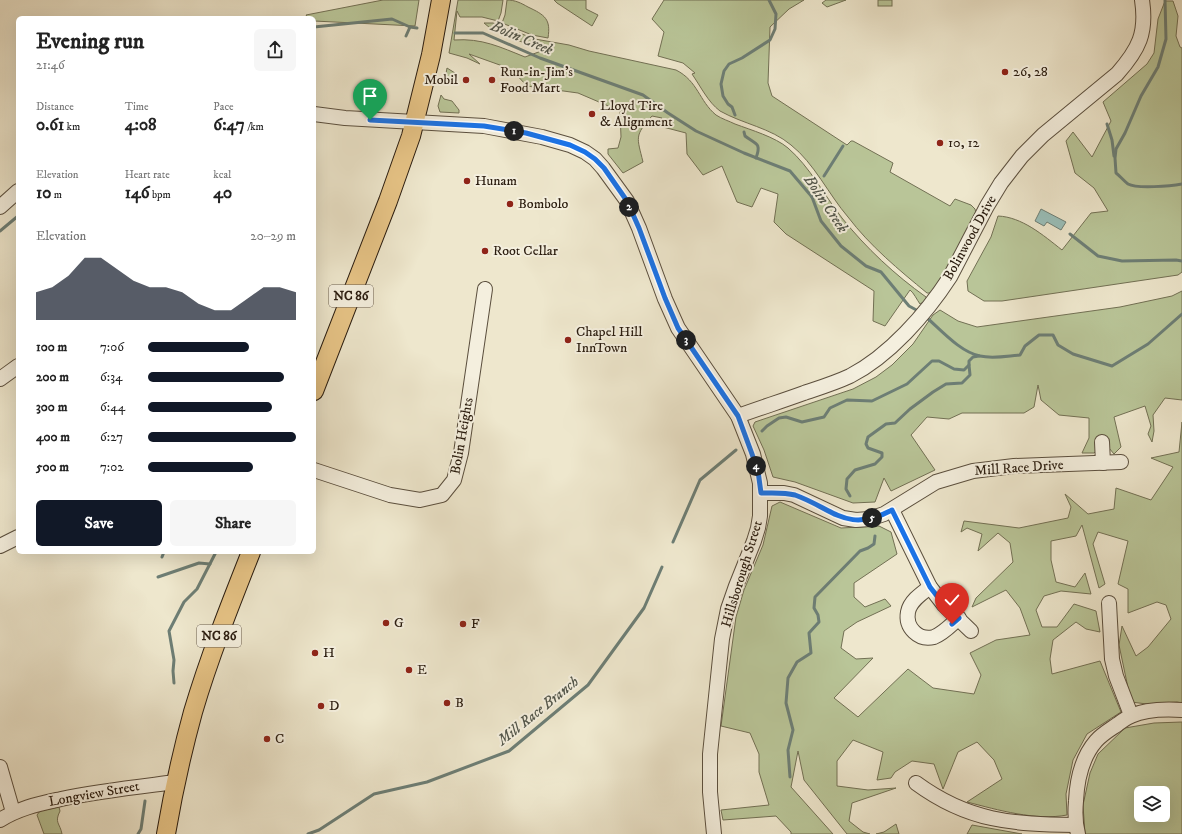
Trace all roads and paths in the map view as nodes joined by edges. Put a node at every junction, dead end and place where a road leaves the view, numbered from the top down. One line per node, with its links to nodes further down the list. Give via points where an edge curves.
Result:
1 (441, 0): 4 (main road, NC 86)
2 (1142, 0): 11 (street, Bolinwood Drive, via 1145,16 1143,30 1126,63 1022,156 1001,183 950,277 890,349 849,376)
3 (316, 114): 4 (street, Hillsborough Street)
4 (415, 122): 10 (main road, NC 86, via 388,201); 11 (street, Hillsborough Street, via 484,126 526,133 570,145 595,159 627,201 678,328)
5 (16, 193): 6 (street)
6 (0, 207)
7 (485, 289): 15 (street, Bolin Heights, via 461,453 454,480 442,495 420,500 390,495)
8 (16, 367): 9 (street)
9 (0, 379)
10 (316, 386)
11 (738, 416): 16 (street, Hillsborough Street, via 758,471)
12 (1102, 442): 14 (street)
13 (1121, 462): 14 (street, Mill Race Drive)
14 (1103, 463): 17 (street, Mill Race Drive, via 1003,467 973,471 936,482)
15 (316, 471)
16 (761, 493): 17 (street, Mill Race Drive, via 794,495 829,513 849,519 869,519); 34 (street, Hillsborough Street, via 758,528 728,609 722,639 710,754)
17 (892, 510): 21 (street)
18 (16, 538): 19 (street)
19 (0, 546)
20 (250, 554): 28 (main road, NC 86, via 216,642 196,704)
21 (930, 587): 23 (street, via 944,605); 23 (street, via 915,600 908,612 908,620 916,634 924,638 939,635)
22 (1109, 603): 26 (street, via 1112,659)
23 (959, 618): 24 (street)
24 (971, 631)
25 (1182, 710): 26 (street, via 1168,709)
26 (1131, 715): 32 (street, via 1096,741 1081,768 1077,785)
27 (0, 767): 30 (street)
28 (176, 782): 30 (street, Longview Street, via 81,795); 33 (main road, NC 86)
29 (916, 783): 32 (street, via 935,797 984,817 1006,822)
30 (13, 812): 31 (street, Longview Street)
31 (0, 820)
32 (1077, 829)
33 (166, 834)
34 (714, 834)

